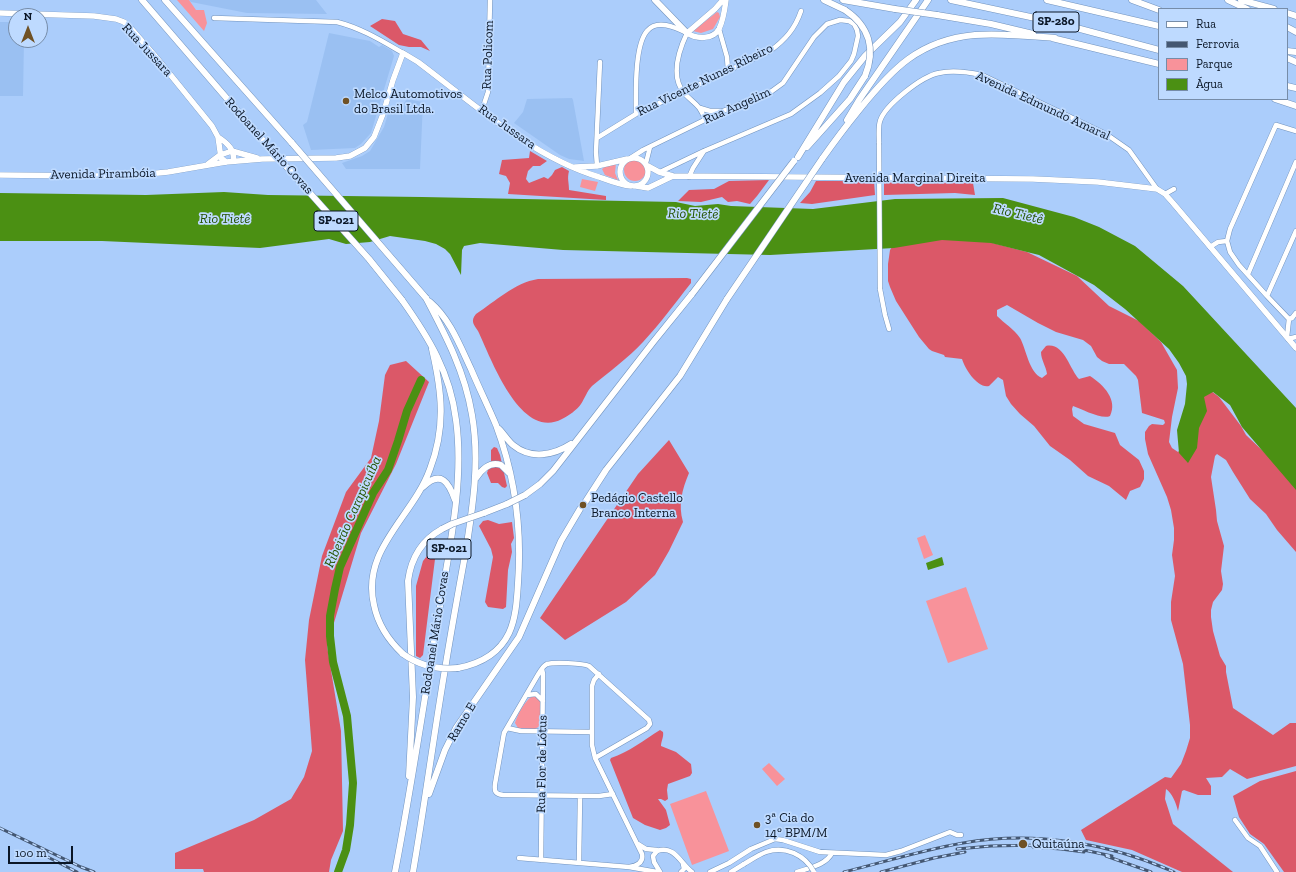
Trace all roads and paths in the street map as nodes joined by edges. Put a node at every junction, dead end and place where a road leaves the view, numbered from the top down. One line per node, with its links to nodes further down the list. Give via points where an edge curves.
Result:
1 (142, 0): 82 (highway, Rodoanel Mário Covas / SP-021, bridge, via 360,248 402,300)
2 (165, 0): 77 (highway, Rodoanel Mário Covas / SP-021, bridge, via 292,143)
3 (490, 0): 39 (street, Rua Policom, via 488,92)
4 (655, 0): 25 (highway)
5 (724, 0): 17 (main road); 21 (main road)
6 (824, 0): 53 (highway, bridge, via 845,10 862,25 871,52 865,76 850,98)
7 (843, 0): 26 (highway, bridge, via 991,24)
8 (916, 0): 53 (highway, via 900,22 865,56 844,82)
9 (928, 0): 46 (highway, via 859,100)
10 (951, 0): 27 (highway, SP-280, via 1054,22)
11 (1047, 0): 23 (highway, SP-280)
12 (1132, 0): 18 (highway)
13 (1228, 0): 15 (highway)
14 (1241, 0): 16 (highway)
15 (1245, 8)
16 (1270, 8)
17 (715, 9): 21 (main road); 25 (main road)
18 (1158, 10)
19 (801, 11): 31 (street, Rua Vicente Nunes Ribeiro, via 797,22 780,44)
20 (0, 13): 44 (main road, Rua Jussara, via 94,16 124,22 156,57)
21 (724, 13): 24 (main road)
22 (214, 18): 28 (street, Rua Jussara, via 337,22 367,32)
23 (1158, 26)
24 (719, 29): 25 (main road, via 703,38); 31 (street)
25 (687, 32): 32 (street, via 678,59); 41 (street, via 669,25 655,26 646,32 637,70)
26 (1055, 38): 30 (highway); 46 (highway, via 975,35 944,41 924,50 905,61 887,77)
27 (1158, 50)
28 (403, 53): 39 (main road, Rua Jussara); 52 (main road, via 378,129 365,148 350,156 336,158)
29 (600, 62): 45 (street)
30 (1158, 64)
31 (728, 70): 33 (street, Rua Vicente Nunes Ribeiro)
32 (678, 82): 33 (street); 34 (street)
33 (691, 88): 34 (street, Rua Vicente Nunes Ribeiro); 35 (street)
34 (683, 92): 35 (street); 41 (street, Rua Vicente Nunes Ribeiro)
35 (690, 98): 38 (street)
36 (1278, 100): 37 (highway)
37 (1296, 106)
38 (700, 108): 40 (street); 42 (street)
39 (482, 110): 61 (main road, Rua Jussara, via 535,148)
40 (723, 111): 42 (street, Rua Angelim); 49 (street, Rua Angelim, via 762,97 778,88 789,76 820,29 827,24 840,20 854,24 858,36 854,54 831,84 798,109 775,122)
41 (636, 114): 45 (street, Rua Vicente Nunes Ribeiro)
42 (705, 120): 47 (street, Rua Angelim)
43 (1296, 131): 72 (street, via 1276,125)
44 (218, 137): 48 (main road, Rua Jussara); 50 (main road, Rua Jussara)
45 (597, 138): 60 (street)
46 (833, 143): 89 (highway, bridge, via 727,299 680,376 606,470)
47 (650, 147): 51 (street, Rua Angelim); 57 (street)
48 (232, 151): 50 (main road, Avenida Pirambóia); 52 (main road); 54 (main road)
49 (704, 151): 58 (street); 65 (street)
50 (220, 155): 55 (main road); 59 (main road, Avenida Pirambóia)
51 (630, 158): 57 (main road, via 637,158); 60 (main road); 67 (main road, via 621,166 621,176 627,184)
52 (262, 159): 54 (main road)
53 (796, 159): 85 (highway, bridge)
54 (233, 161): 55 (main road)
55 (226, 162): 59 (main road, Avenida Pirambóia)
56 (1296, 162): 74 (street)
57 (647, 164): 62 (main road, Avenida Marginal Direita); 67 (main road, via 647,179)
58 (677, 164): 62 (street); 64 (street)
59 (205, 166): 63 (main road, Avenida Pirambóia, via 117,176)
60 (597, 166): 61 (main road); 66 (main road)
61 (574, 168): 66 (main road, Rua Jussara)
62 (660, 172): 64 (main road, Avenida Marginal Direita)
63 (0, 175)
64 (673, 176): 65 (main road, Avenida Marginal Direita); 67 (main road, Avenida Marginal Direita, via 648,188)
65 (690, 177): 68 (main road, Avenida Marginal Direita, via 1034,179 1098,182)
66 (600, 178): 67 (main road, Rua Jussara, via 620,185)
67 (633, 186)
68 (1157, 189): 70 (main road, Avenida Edmundo Amaral); 79 (street, Avenida Edmundo Amaral, bridge, via 1128,150 1106,134 982,75 938,73 916,84 888,108 879,128 880,289)
69 (1174, 189): 70 (street)
70 (1165, 194): 73 (main road, Avenida Edmundo Amaral)
71 (1296, 231): 75 (street)
72 (1227, 241): 73 (street, via 1218,242); 74 (street, via 1230,252)
73 (1210, 247): 81 (main road, Avenida Edmundo Amaral)
74 (1248, 274): 75 (street)
75 (1266, 296): 78 (street)
76 (1296, 313): 78 (street)
77 (438, 314): 84 (highway, via 460,346); 87 (highway, Rodoanel Mário Covas / SP-021, via 468,396 476,443)
78 (1289, 319): 81 (street)
79 (889, 329)
80 (1296, 337): 81 (street)
81 (1287, 338): 83 (main road, Avenida Edmundo Amaral)
82 (429, 339): 88 (highway, via 439,383 441,419 436,454); 90 (highway, Rodoanel Mário Covas / SP-021, via 447,379 456,418 459,466)
83 (1296, 348)
84 (495, 423): 85 (highway, via 514,446 528,454 547,454); 86 (highway)
85 (574, 442): 103 (highway, bridge, via 547,477 525,496 442,529 418,550 411,565 408,581 413,697)
86 (512, 477): 87 (highway, via 497,463 484,468); 88 (highway, bridge, via 520,557 512,625 504,641 492,654 476,663 458,668 429,667 403,654 391,642 380,624 373,601 371,584 380,552)
87 (476, 479): 104 (highway, Rodoanel Mário Covas / SP-021)
88 (420, 491): 90 (highway, via 431,481 442,479 448,483)
89 (586, 501)
90 (455, 502): 103 (highway, Rodoanel Mário Covas / SP-021)
91 (580, 509): 104 (highway, Ramo E, via 561,541 522,631 456,728 445,750)
92 (542, 669): 93 (street, via 551,663 583,664); 94 (street); 95 (street, Rua Flor de Lótus)
93 (599, 674): 98 (street, via 592,684); 99 (street, via 650,722 647,728)
94 (527, 695): 95 (street, via 536,694); 96 (street)
95 (543, 701): 97 (street, Rua Flor de Lótus)
96 (507, 728): 97 (street); 101 (street, via 504,733 495,791 503,795)
97 (542, 731): 98 (street); 101 (street, Rua Flor de Lótus)
98 (591, 732): 99 (street)
99 (595, 758): 100 (street)
100 (613, 794): 102 (street); 107 (street)
101 (542, 796): 102 (street); 111 (street, Rua Flor de Lótus)
102 (580, 796): 112 (street)
103 (407, 809): 116 (highway, Rodoanel Mário Covas / SP-021)
104 (424, 809): 117 (highway, Rodoanel Mário Covas / SP-021)
105 (1235, 820): 124 (street, via 1248,838 1260,846)
106 (962, 835): 109 (street, via 950,832 886,855)
107 (638, 844): 108 (street, via 648,850); 113 (street, via 642,860 637,865)
108 (659, 850): 114 (street, via 675,853); 115 (street, via 653,856)
109 (832, 853): 120 (street, via 816,852 775,839); 122 (street, via 822,863)
110 (519, 858): 111 (street)
111 (541, 860): 112 (street)
112 (579, 863): 113 (street)
113 (629, 867): 115 (street)
114 (683, 869): 119 (street)
115 (658, 870): 118 (street)
116 (395, 872)
117 (413, 872)
118 (664, 872)
119 (692, 872)
120 (710, 872)
121 (731, 872): 123 (street, bridge, via 766,852 784,850 800,856 809,863)
122 (797, 872)
123 (814, 872)
124 (1277, 872)

